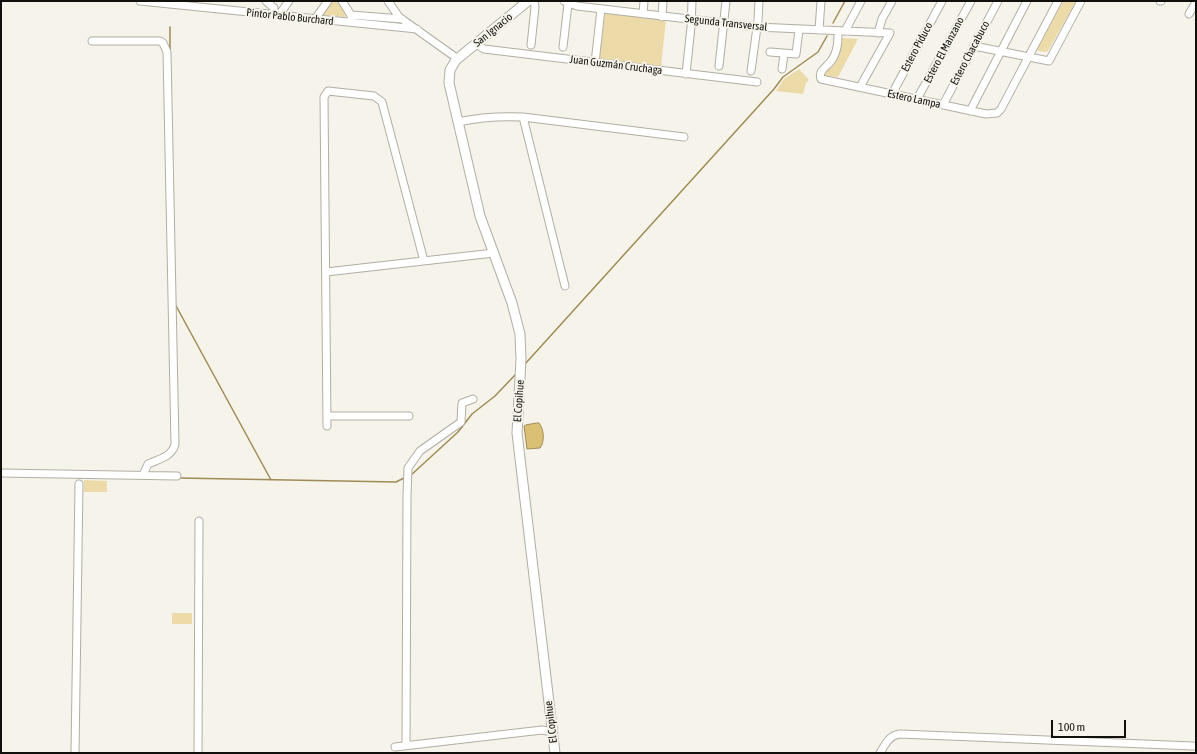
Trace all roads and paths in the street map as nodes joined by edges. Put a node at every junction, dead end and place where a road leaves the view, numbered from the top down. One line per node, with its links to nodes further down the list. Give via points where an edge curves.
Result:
1 (140, 1): 23 (street, Pintor Pablo Burchard)
2 (266, 1): 30 (street, via 273,7)
3 (289, 1): 30 (street)
4 (328, 1): 33 (street)
5 (342, 1): 31 (street)
6 (388, 1): 34 (street)
7 (528, 1): 45 (main road, San Ignacio)
8 (534, 1): 46 (street)
9 (644, 1): 28 (street)
10 (663, 1): 32 (street)
11 (692, 1): 35 (street)
12 (726, 1): 37 (street)
13 (759, 1): 38 (street)
14 (821, 1): 41 (street)
15 (861, 1): 42 (street)
16 (892, 1): 43 (street)
17 (942, 1): 61 (street, Estero Piduco)
18 (970, 1): 62 (street, Estero El Manzano)
19 (998, 1): 47 (street, Estero Chacabuco)
20 (1027, 1): 49 (street)
21 (1058, 1): 52 (street)
22 (1081, 1): 52 (street, via 1049,61)
23 (161, 2): 26 (street, Pintor Pablo Burchard)
24 (566, 2): 27 (street, Segunda Transversal); 48 (street)
25 (1196, 2): 29 (street)
26 (198, 4): 30 (street, Pintor Pablo Burchard)
27 (601, 9): 28 (street, Segunda Transversal); 54 (street)
28 (643, 14): 32 (street, Segunda Transversal)
29 (1189, 14)
30 (276, 15): 33 (street, Pintor Pablo Burchard)
31 (351, 15): 34 (street); 36 (street)
32 (662, 17): 35 (street, Segunda Transversal)
33 (315, 19): 36 (street, Pintor Pablo Burchard)
34 (402, 19): 39 (street)
35 (691, 20): 37 (street, Segunda Transversal); 58 (street)
36 (350, 23): 39 (street, Pintor Pablo Burchard)
37 (724, 24): 38 (street, Segunda Transversal); 55 (street)
38 (757, 27): 40 (street, Segunda Transversal); 57 (street)
39 (417, 29): 53 (street)
40 (799, 30): 41 (street, Segunda Transversal); 51 (street, via 796,54)
41 (819, 30): 42 (street, Segunda Transversal)
42 (842, 31): 43 (street, Segunda Transversal); 60 (street, Estero Lampa, via 836,53 821,71 820,77)
43 (878, 33): 60 (street, Segunda Transversal, via 890,33)
44 (92, 41): 77 (street, via 160,41 167,52 174,450 170,455 148,464)
45 (476, 44): 53 (main road, San Ignacio); 54 (street, Juan Guzmán Cruchaga, via 484,48)
46 (531, 45)
47 (974, 46): 49 (street); 63 (street, Estero Chacabuco)
48 (563, 48)
49 (1001, 51): 52 (street); 64 (street)
50 (770, 52): 51 (street)
51 (784, 54): 56 (street)
52 (1028, 57): 64 (street, Estero Lampa, via 997,113 986,114)
53 (458, 59): 66 (main road, El Copihue, via 451,67 449,78)
54 (595, 63): 58 (street, Juan Guzmán Cruchaga)
55 (719, 66)
56 (782, 69)
57 (751, 71)
58 (686, 74): 59 (street, Juan Guzmán Cruchaga)
59 (757, 82)
60 (860, 87): 61 (street, Estero Lampa)
61 (892, 94): 62 (street, Estero Lampa)
62 (917, 99): 63 (street, Estero Lampa)
63 (943, 105): 64 (street, Estero Lampa)
64 (970, 110)
65 (523, 118): 66 (street, via 481,117); 67 (street); 71 (street)
66 (458, 122): 68 (main road, El Copihue, via 478,210)
67 (684, 137)
68 (494, 253): 69 (street); 81 (main road, El Copihue, via 520,334 517,433)
69 (424, 261): 70 (street); 70 (street, via 383,104 374,96 330,91 324,97)
70 (326, 272): 73 (street)
71 (565, 286)
72 (473, 399): 82 (street, via 462,403 461,422 420,451 408,468)
73 (327, 416): 74 (street); 75 (street)
74 (409, 416)
75 (327, 426)
76 (1, 473): 77 (street)
77 (143, 475): 78 (street)
78 (177, 476)
79 (79, 484): 85 (street)
80 (199, 521): 86 (street)
81 (552, 732): 82 (street, via 542,730); 87 (main road, El Copihue)
82 (406, 745): 84 (street)
83 (1193, 746): 88 (street, via 896,734 889,738)
84 (395, 747)
85 (75, 753)
86 (198, 753)
87 (555, 753)
88 (880, 753)

